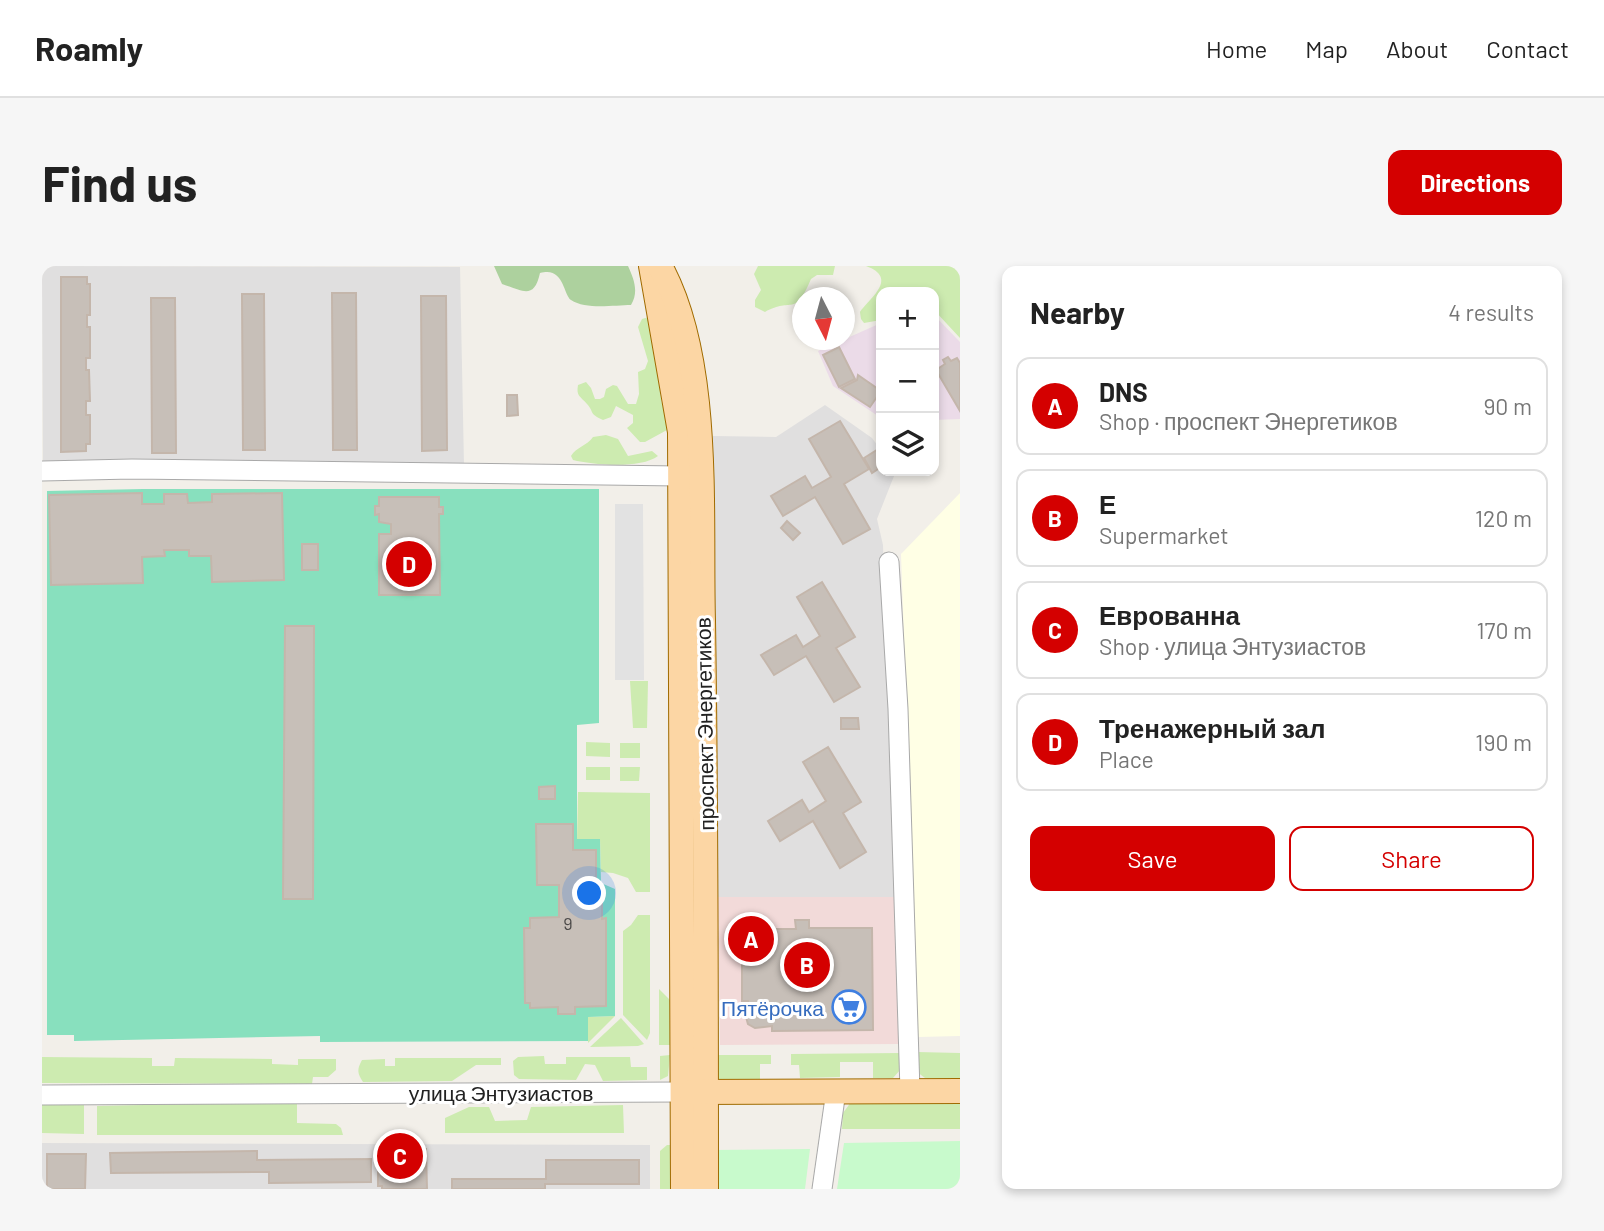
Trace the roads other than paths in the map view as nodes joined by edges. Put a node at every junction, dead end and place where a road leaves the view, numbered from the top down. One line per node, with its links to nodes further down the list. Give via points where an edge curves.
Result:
1 (651, 266): 3 (main road, проспект Энергетиков)
2 (660, 266): 3 (main road, проспект Энергетиков, via 673,290 690,359)
3 (690, 430): 5 (main road, проспект Энергетиков); 7 (main road, проспект Энергетиков)
4 (42, 471): 5 (street)
5 (679, 476): 7 (main road, проспект Энергетиков)
6 (889, 562): 10 (street)
7 (691, 603): 8 (main road, проспект Энергетиков)
8 (695, 1091): 9 (main road, улица Энтузиастов); 12 (street, улица Энтузиастов); 13 (main road, проспект Энергетиков); 14 (main road, проспект Энергетиков)
9 (836, 1091): 10 (main road, улица Энтузиастов); 15 (street)
10 (910, 1091): 11 (main road, улица Энтузиастов)
11 (960, 1091)
12 (42, 1095)
13 (683, 1189)
14 (706, 1189)
15 (821, 1189)

